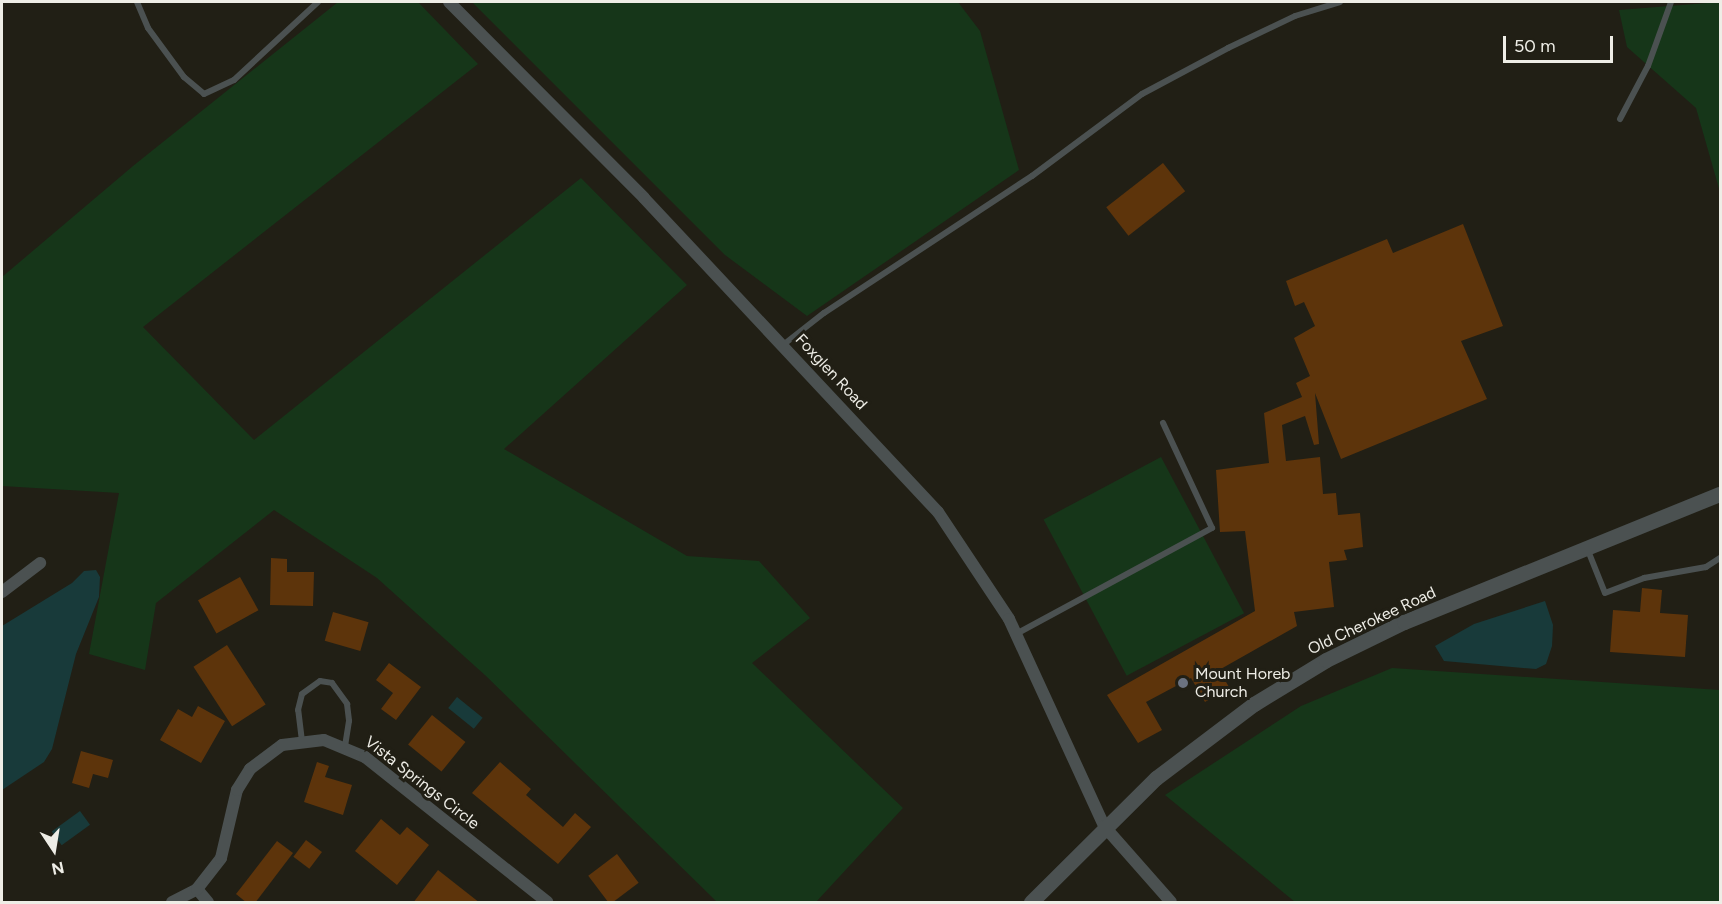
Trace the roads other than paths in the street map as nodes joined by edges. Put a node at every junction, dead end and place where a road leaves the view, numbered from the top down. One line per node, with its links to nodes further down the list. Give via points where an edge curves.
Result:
1 (137, 2): 2 (lane, via 148,28 184,77 204,94 234,80)
2 (318, 2)
3 (449, 2): 7 (street, Foxglen Road)
4 (1340, 2): 7 (lane, via 1247,39 1142,94 1032,177 824,313)
5 (1671, 2): 6 (lane, via 1648,66)
6 (1620, 118)
7 (783, 345): 14 (street, Foxglen Road, via 938,512)
8 (1163, 423): 14 (lane, via 1212,528)
9 (1720, 494): 10 (street, Old Cherokee Road)
10 (1587, 548): 11 (lane, via 1605,593 1644,578 1706,567); 17 (street, Old Cherokee Road, via 1404,622 1326,660 1254,704 1186,753)
11 (1720, 558)
12 (40, 563): 13 (street)
13 (2, 592)
14 (1016, 634): 17 (street, Foxglen Road)
15 (302, 741): 16 (street, Vista Springs Circle, via 324,740); 16 (lane, via 298,710 302,694 320,681 332,682 347,704); 18 (street, Vista Springs Circle, via 270,751 250,769 237,790 221,858)
16 (345, 746): 21 (street, Vista Springs Circle)
17 (1104, 826): 22 (street, Old Cherokee Road); 23 (street, Foxglen Road)
18 (197, 889): 19 (street, Vista Springs Circle); 20 (street)
19 (172, 903)
20 (208, 903)
21 (547, 903)
22 (1031, 903)
23 (1171, 903)

